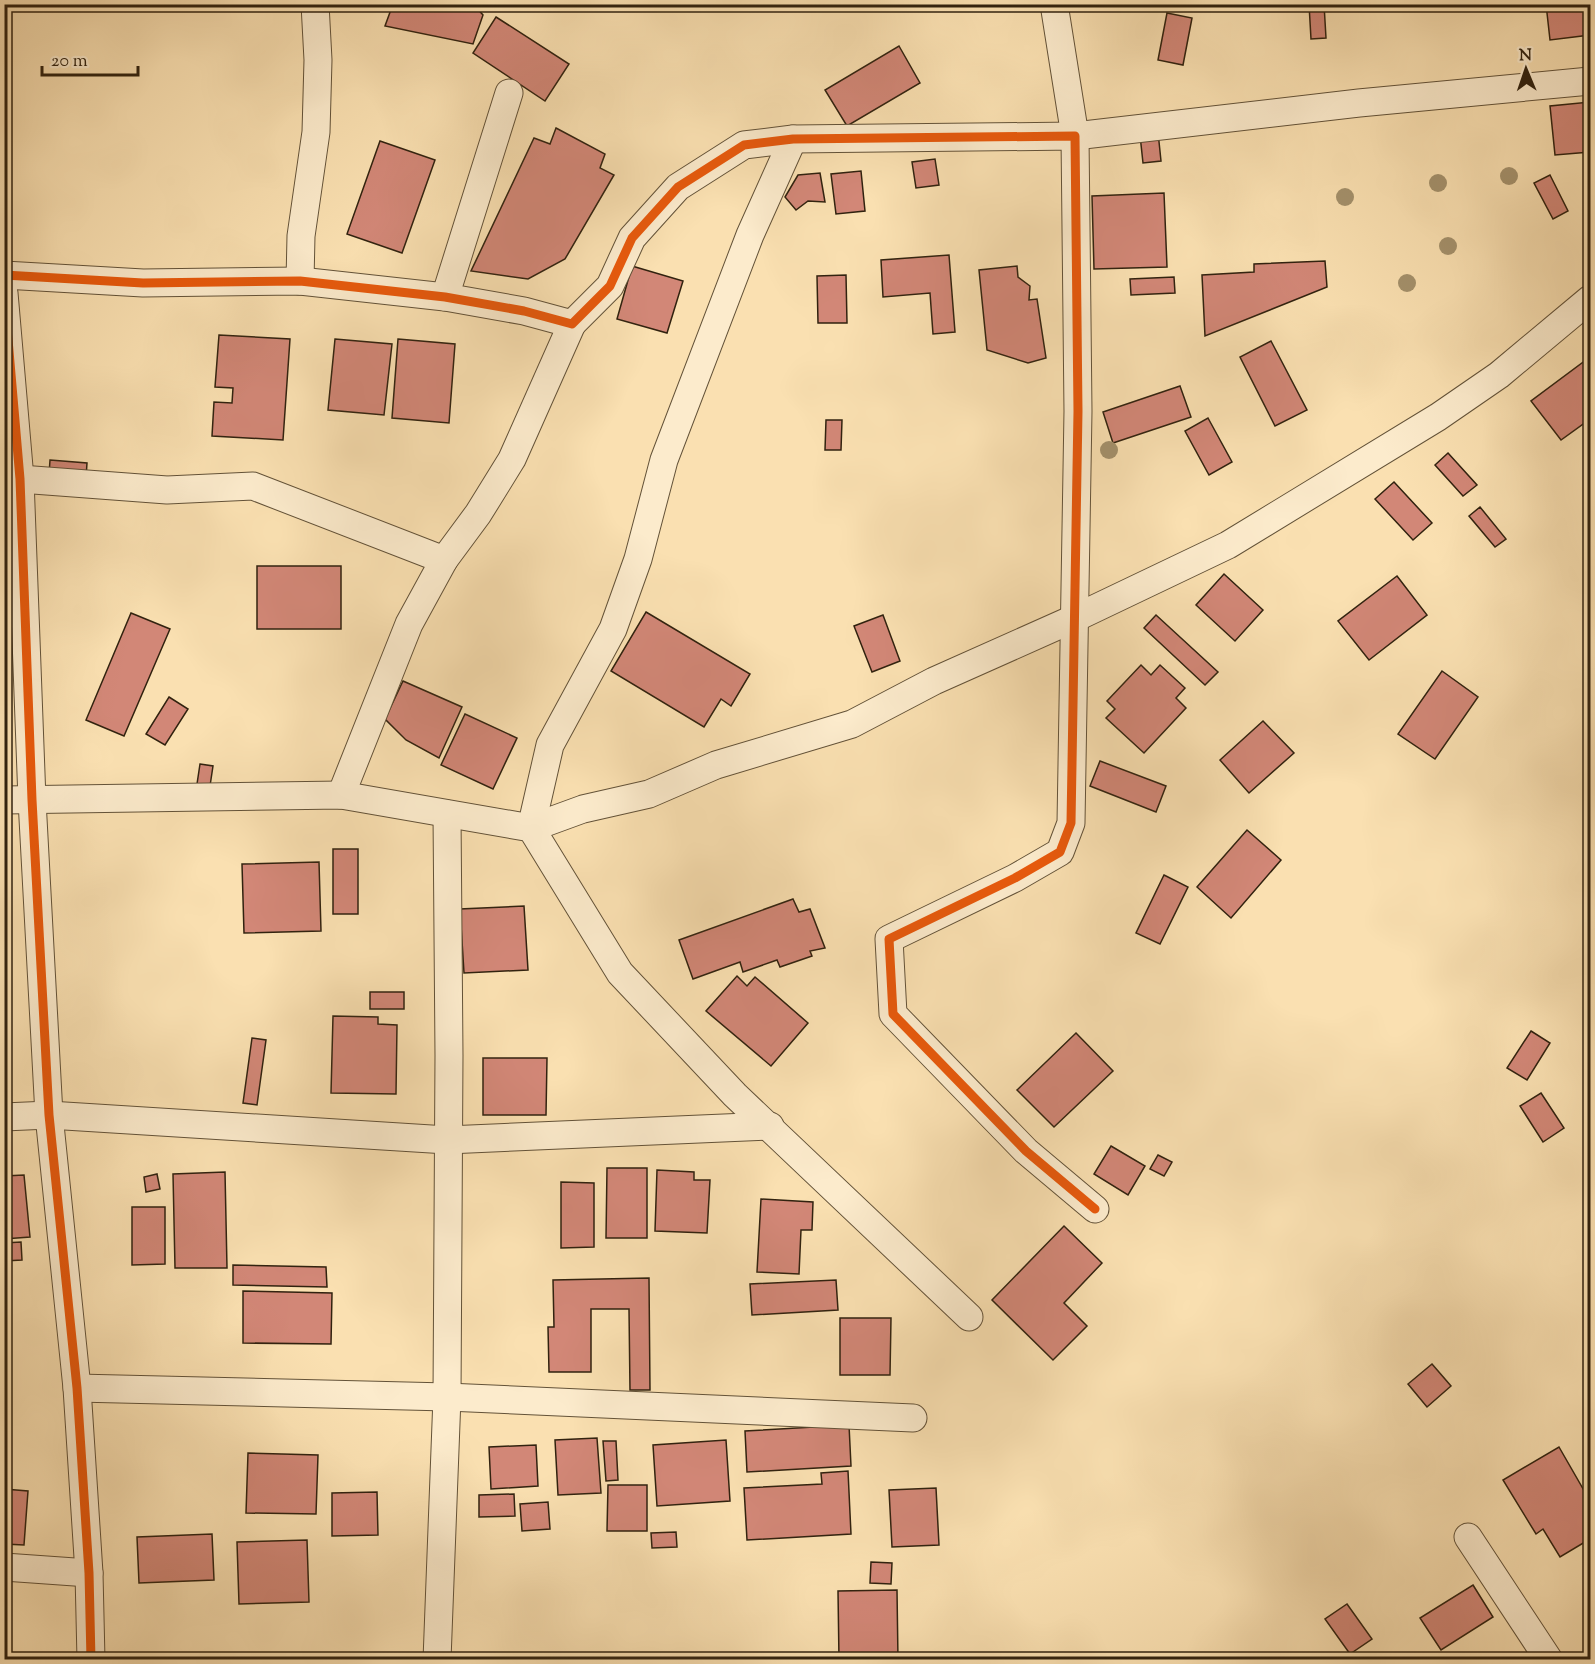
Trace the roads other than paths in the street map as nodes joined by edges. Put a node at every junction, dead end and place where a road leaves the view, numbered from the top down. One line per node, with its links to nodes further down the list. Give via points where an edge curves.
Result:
1 (315, 4): 8 (street, via 316,132 301,236)
2 (1054, 4): 5 (street)
3 (1590, 81): 5 (street)
4 (509, 93): 10 (street)
5 (1075, 136): 6 (street); 15 (street, via 1078,411)
6 (793, 139): 12 (street, via 744,145 678,187 632,238 610,286); 20 (street, via 750,235 664,460 638,559 613,629 550,745)
7 (4, 275): 8 (street, via 143,283)
8 (300, 280): 10 (street)
9 (4, 293): 13 (street)
10 (445, 297): 12 (street)
11 (1590, 299): 15 (street, via 1499,375 1438,417 1228,545)
12 (572, 324): 14 (street, via 512,459)
13 (20, 479): 14 (street, via 167,490 253,486); 18 (street)
14 (444, 560): 16 (street, via 410,624)
15 (1073, 619): 20 (street, via 934,681 852,724 716,765 649,794 583,809); 25 (street, via 1071,823 1060,852 889,939 893,1014 1026,1151)
16 (341, 795): 18 (street); 19 (street)
17 (4, 800): 18 (street)
18 (32, 800): 21 (street)
19 (447, 814): 20 (street); 24 (street)
20 (531, 828): 23 (street, via 620,973 735,1095)
21 (49, 1114): 22 (street); 24 (street); 27 (street)
22 (4, 1117)
23 (770, 1126): 24 (street); 26 (street)
24 (447, 1140): 28 (street)
25 (1095, 1209)
26 (969, 1317)
27 (77, 1388): 28 (street); 32 (street)
28 (447, 1397): 29 (street); 34 (street)
29 (913, 1418)
30 (1468, 1537): 35 (street)
31 (4, 1567): 32 (street)
32 (89, 1573): 33 (street)
33 (91, 1659)
34 (437, 1659)
35 (1549, 1659)

